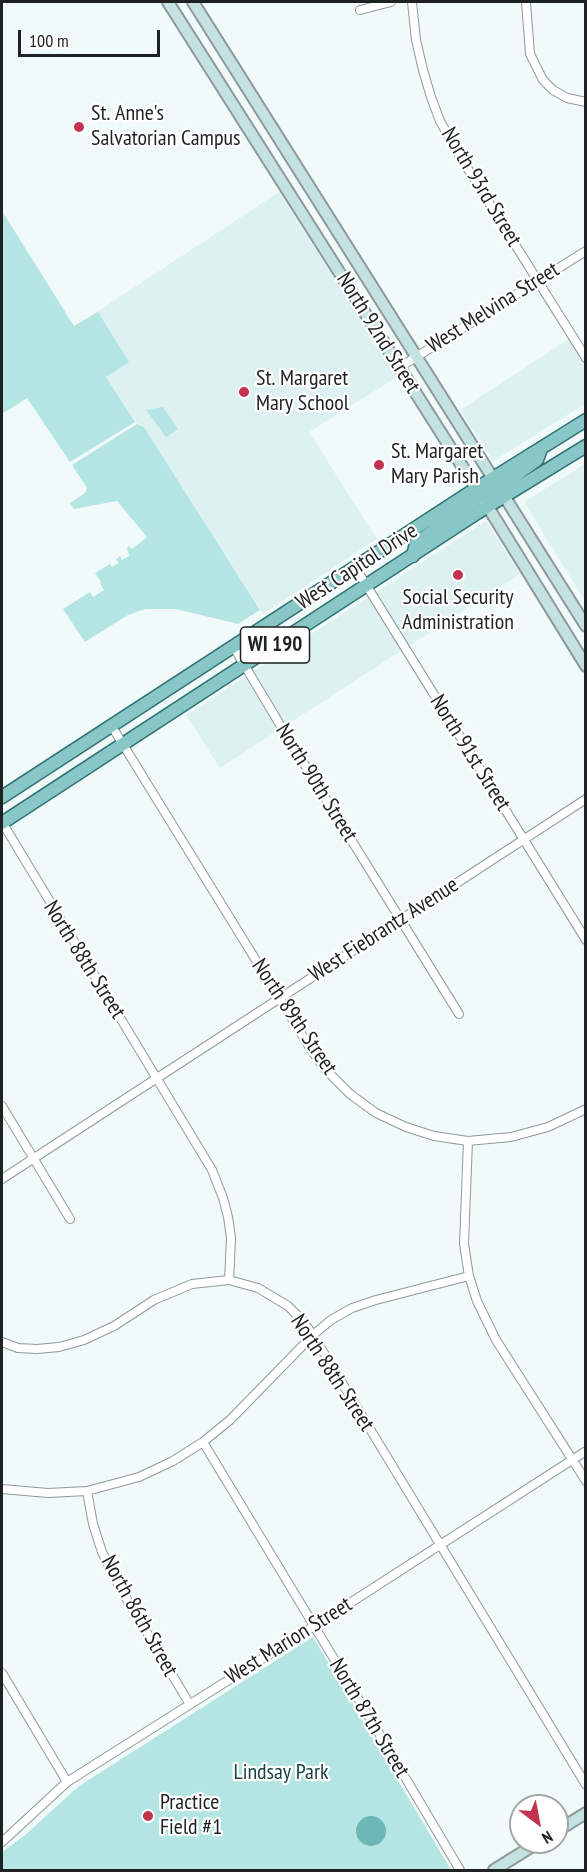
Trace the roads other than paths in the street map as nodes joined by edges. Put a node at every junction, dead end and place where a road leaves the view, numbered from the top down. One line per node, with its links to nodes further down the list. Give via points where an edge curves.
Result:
1 (168, 2): 8 (main road, North 92nd Street)
2 (193, 2): 7 (main road, North 92nd Street)
3 (392, 2): 6 (street)
4 (412, 2): 11 (street, North 93rd Street, via 423,70 440,121)
5 (526, 2): 9 (street, via 530,54 543,80 567,98)
6 (360, 10)
7 (204, 19): 8 (main road); 12 (main road, North 92nd Street)
8 (187, 31): 14 (main road, North 92nd Street)
9 (585, 102)
10 (585, 250): 11 (street, West Melvina Street)
11 (538, 280): 12 (street, West Melvina Street); 13 (street, North 93rd Street)
12 (415, 357): 14 (street, West Melvina Street); 17 (main road, North 92nd Street)
13 (585, 358)
14 (400, 367): 18 (main road, North 92nd Street)
15 (585, 420): 17 (main road, West Capitol Drive / WI 190, via 541,448)
16 (585, 446): 17 (main road, West Capitol Drive / WI 190)
17 (498, 488): 18 (main road, West Capitol Drive / WI 190); 18 (main road, via 490,498); 21 (main road, North 92nd Street)
18 (482, 497): 19 (main road, West Capitol Drive / WI 190); 20 (main road, West Capitol Drive / WI 190, via 412,556); 24 (main road, North 92nd Street)
19 (355, 567): 20 (street, North 91st Street); 22 (main road, West Capitol Drive / WI 190)
20 (366, 586): 23 (main road, West Capitol Drive / WI 190); 30 (street, North 91st Street)
21 (585, 626)
22 (234, 646): 23 (street, North 90th Street); 25 (main road, West Capitol Drive / WI 190)
23 (244, 665): 26 (main road, West Capitol Drive / WI 190); 31 (street, North 90th Street)
24 (585, 666)
25 (111, 725): 26 (street, North 89th Street); 27 (main road, West Capitol Drive / WI 190)
26 (122, 744): 29 (main road, West Capitol Drive / WI 190); 33 (street, North 89th Street)
27 (2, 796)
28 (585, 799): 30 (street, West Fiebrantz Avenue)
29 (2, 823): 35 (street, North 88th Street)
30 (524, 840): 31 (street, West Fiebrantz Avenue); 32 (street, North 91st Street)
31 (401, 919): 33 (street, West Fiebrantz Avenue); 34 (street, North 90th Street)
32 (585, 940)
33 (279, 998): 35 (street, West Fiebrantz Avenue); 38 (street, North 89th Street, via 325,1069 350,1094 405,1127)
34 (459, 1014)
35 (157, 1078): 39 (street, West Fiebrantz Avenue); 43 (street, North 88th Street, via 212,1170 223,1198 231,1238)
36 (2, 1106): 39 (street)
37 (585, 1109): 38 (street, North 89th Street, via 539,1130)
38 (468, 1141): 42 (street, via 464,1244)
39 (33, 1158): 40 (street, West Fiebrantz Avenue); 41 (street)
40 (2, 1179)
41 (70, 1219)
42 (469, 1276): 44 (street, via 351,1308); 48 (street, via 496,1340)
43 (229, 1280): 44 (street, North 88th Street, via 258,1288 288,1306); 45 (street, via 192,1284 154,1300 114,1326 59,1347 18,1348)
44 (313, 1335): 46 (street, via 230,1420); 52 (street, North 88th Street)
45 (2, 1341)
46 (203, 1442): 51 (street, via 139,1476); 53 (street, North 87th Street)
47 (585, 1451): 48 (street, West Marion Street)
48 (572, 1459): 49 (street); 52 (street, West Marion Street)
49 (585, 1481)
50 (2, 1490): 51 (street)
51 (87, 1491): 55 (street, North 86th Street, via 102,1552)
52 (440, 1544): 53 (street, West Marion Street); 57 (street, North 88th Street)
53 (314, 1626): 55 (street, West Marion Street); 62 (street, North 87th Street)
54 (2, 1673): 56 (street)
55 (189, 1703): 56 (street, West Marion Street)
56 (67, 1782): 60 (street, West Marion Street)
57 (585, 1785)
58 (585, 1813): 59 (main road)
59 (569, 1823)
60 (2, 1842)
61 (520, 1854): 63 (main road)
62 (460, 1870)
63 (494, 1870)

